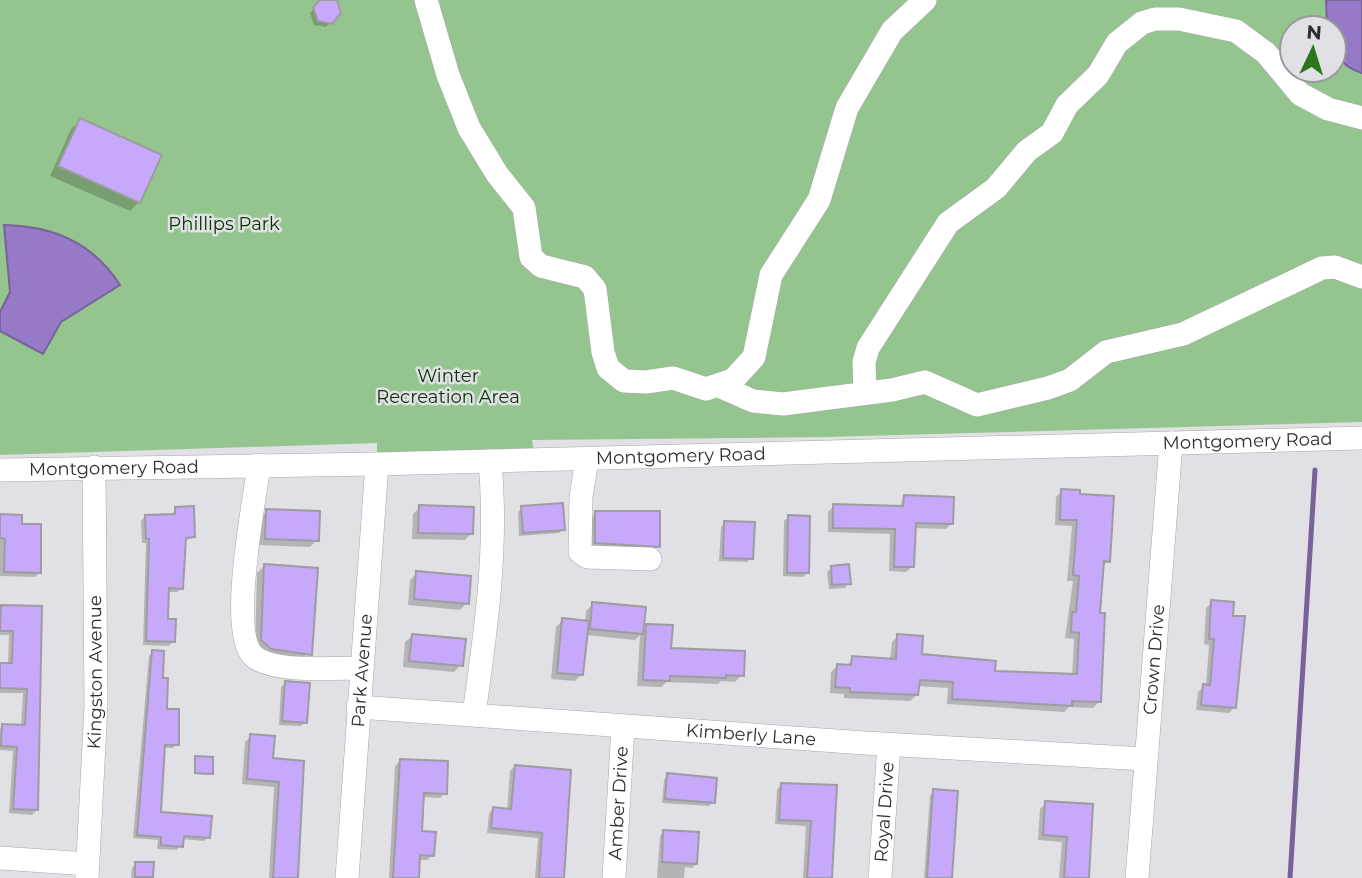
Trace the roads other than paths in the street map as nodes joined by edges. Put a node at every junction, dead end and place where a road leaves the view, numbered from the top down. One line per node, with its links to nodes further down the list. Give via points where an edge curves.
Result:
1 (426, 0): 5 (street, via 469,128 524,208 531,257 541,266 585,277 595,289 608,368 631,383 667,377 700,388)
2 (925, 0): 5 (street, via 892,31 851,98 819,200 771,275 754,357 739,376)
3 (1362, 118): 6 (street, via 1328,109 1300,94 1266,53 1236,30 1163,18 1134,27 1117,43 1098,75 1072,99 1052,133 1027,151 996,188 958,214 939,234 868,348)
4 (1362, 277): 6 (street, via 1335,267 1322,268 1183,334 1106,352 1058,385 996,403 968,403 925,382)
5 (719, 386): 6 (street, via 767,404)
6 (865, 393)
7 (1362, 438): 8 (street, Montgomery Road)
8 (1171, 443): 9 (street, Montgomery Road); 21 (street, Crown Drive)
9 (587, 458): 10 (street, Montgomery Road); 15 (street, via 580,552 587,557)
10 (490, 461): 11 (street, Montgomery Road); 18 (street, via 493,532)
11 (377, 464): 12 (street, Montgomery Road); 16 (street, Park Avenue)
12 (259, 465): 13 (street, Montgomery Road); 16 (street, via 242,617 248,649 256,658 275,665)
13 (94, 467): 14 (street, Montgomery Road); 23 (street, Kingston Avenue, via 96,706)
14 (0, 470)
15 (650, 559)
16 (362, 668): 17 (street, Park Avenue)
17 (358, 707): 18 (street, Kimberly Lane); 24 (street, Park Avenue)
18 (474, 714): 19 (street, Kimberly Lane)
19 (623, 727): 20 (street, Kimberly Lane); 25 (street, Amber Drive)
20 (889, 745): 21 (street, Kimberly Lane); 26 (street, Royal Drive)
21 (1145, 759): 27 (street, Crown Drive)
22 (0, 858): 23 (street)
23 (87, 871)
24 (347, 878)
25 (614, 878)
26 (880, 878)
27 (1137, 878)

